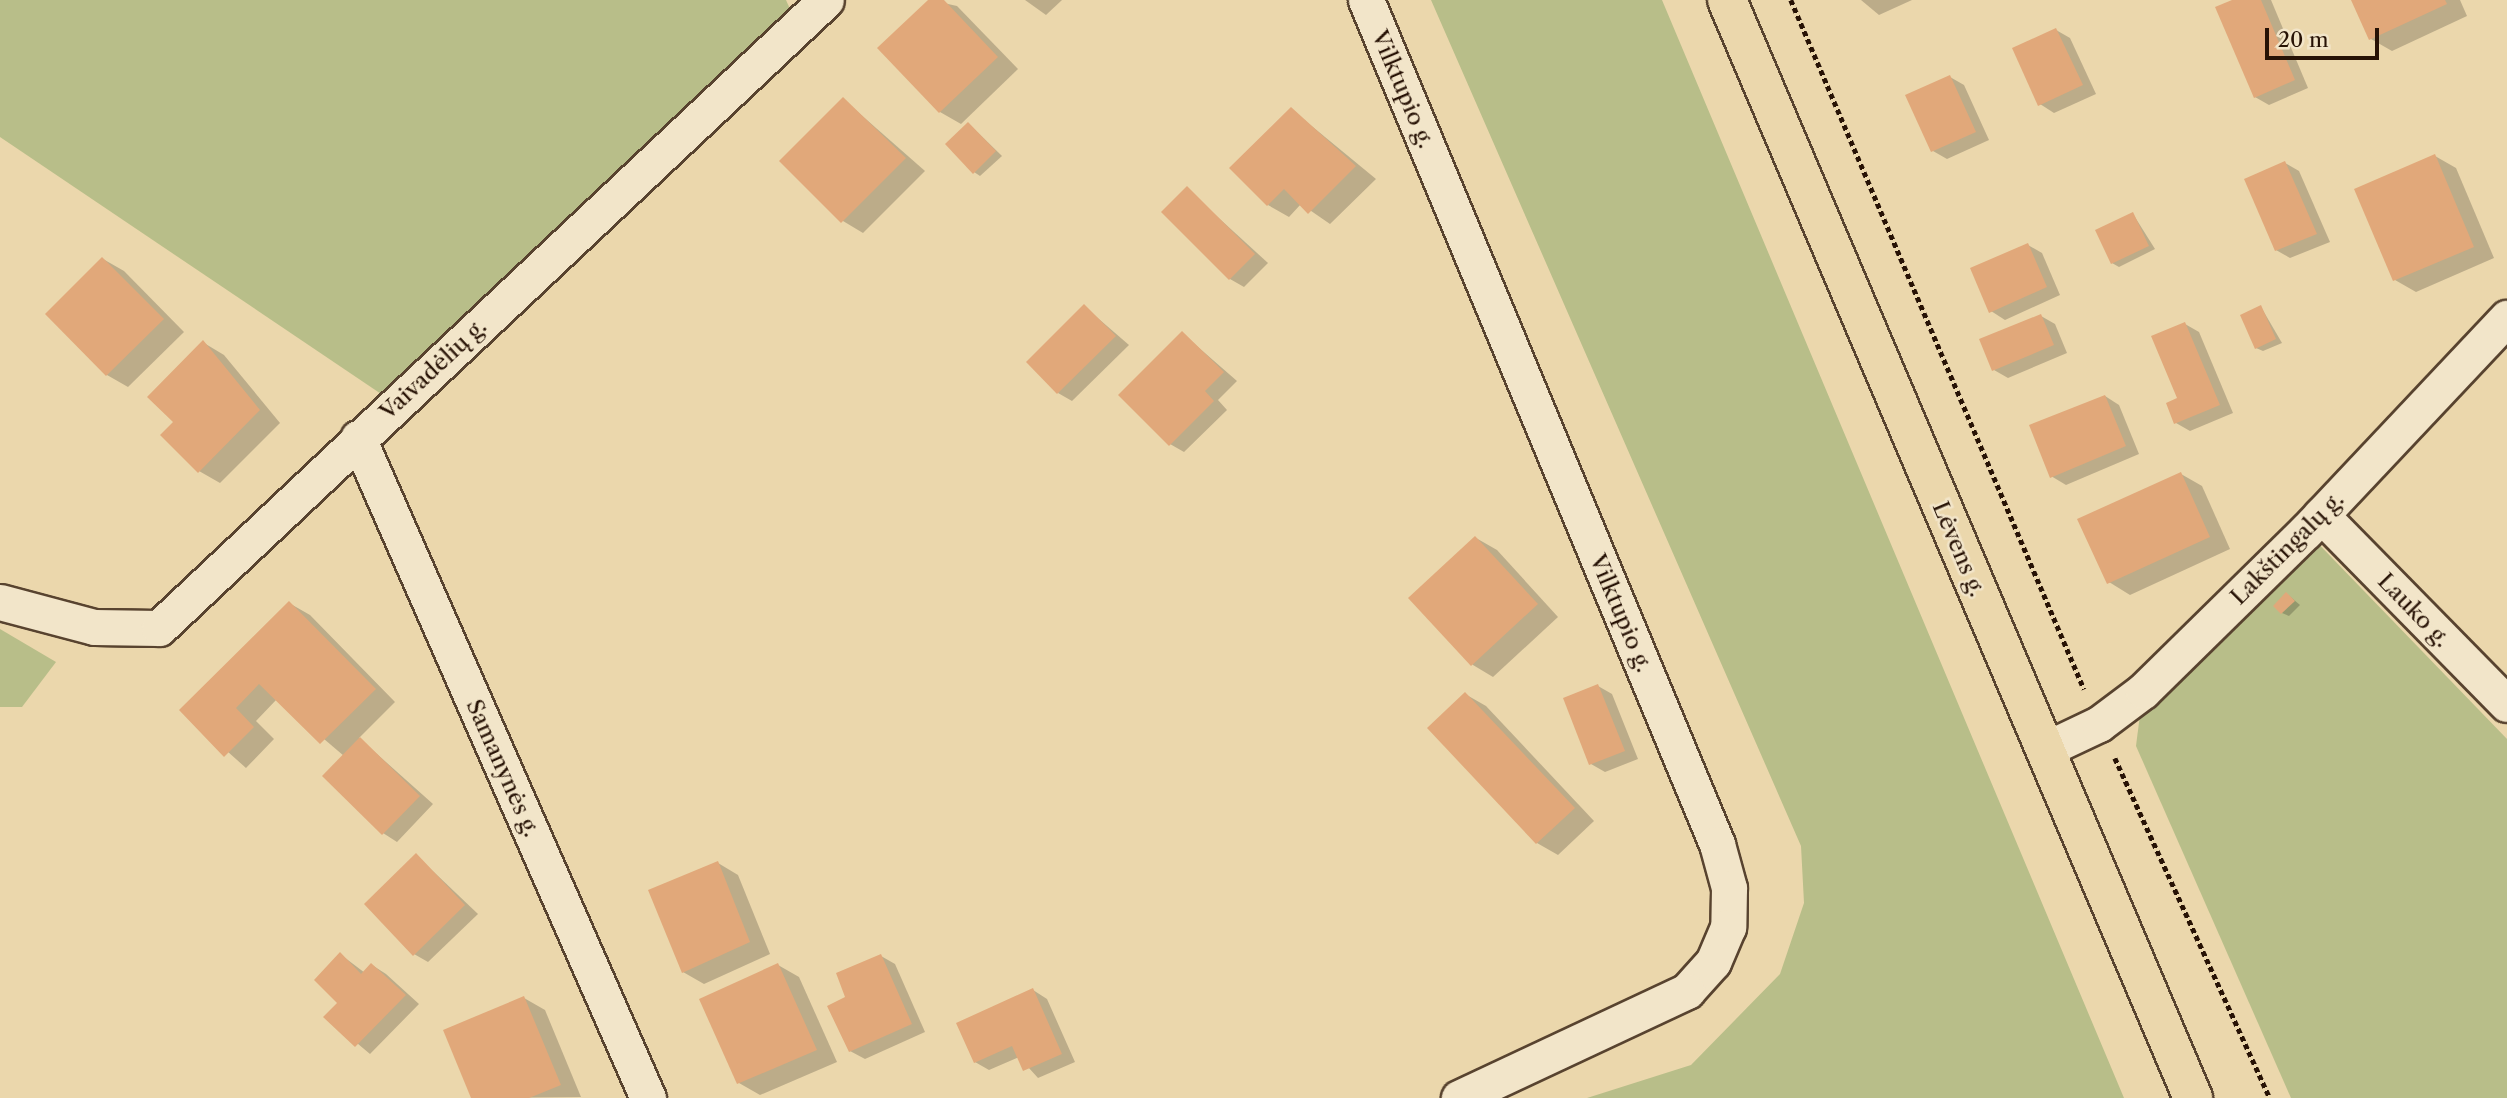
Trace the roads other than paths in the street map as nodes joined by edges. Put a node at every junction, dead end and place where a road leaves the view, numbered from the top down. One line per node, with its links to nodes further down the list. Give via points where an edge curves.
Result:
1 (826, 0): 4 (street, Vaivadėlių g.)
2 (1366, 0): 12 (street, Vilktupio g., via 1717,844 1729,888 1728,927 1713,962 1687,991)
3 (1727, 0): 10 (main road, Lėvens g.)
4 (792, 14): 6 (street, Vaivadėlių g.)
5 (2507, 318): 7 (street, Lakštingalų g.)
6 (358, 438): 8 (street, Vaivadėlių g., via 159,628 94,627); 11 (street, Samanynės g.)
7 (2321, 515): 9 (street, Lauko g.); 10 (street, Lakštingalų g., via 2143,691 2099,724)
8 (0, 602)
9 (2507, 704)
10 (2044, 750): 13 (main road, Lėvens g.)
11 (648, 1098)
12 (1459, 1098)
13 (2193, 1098)

